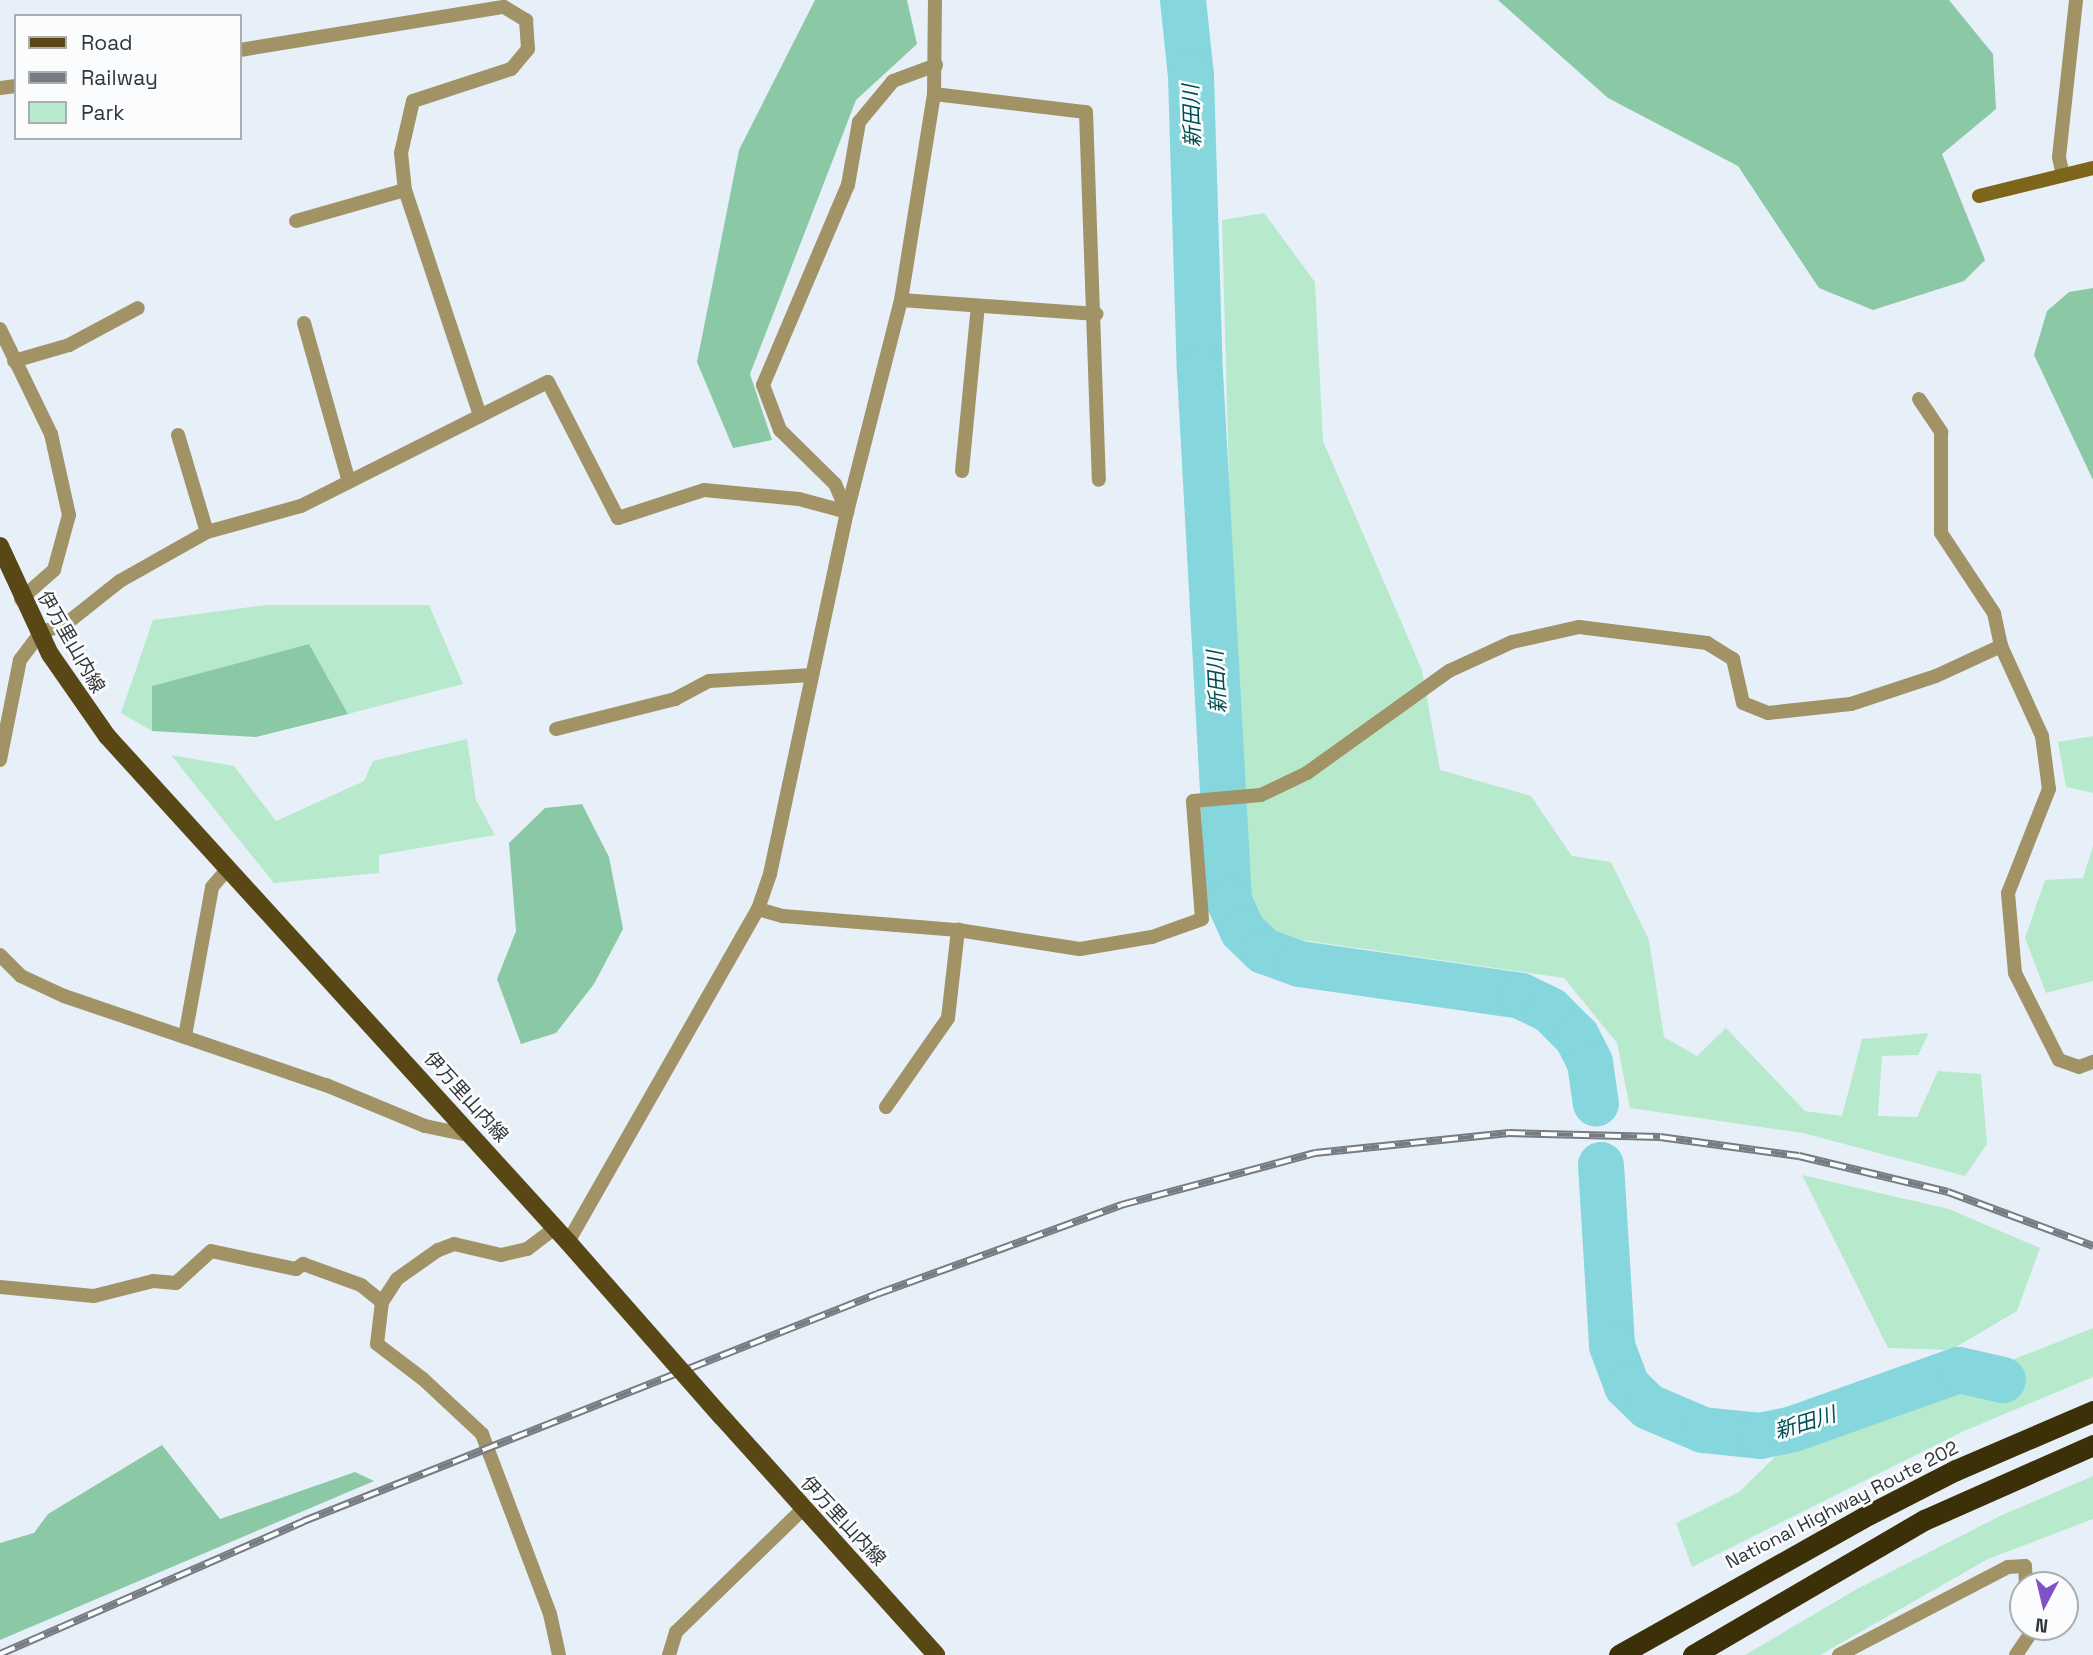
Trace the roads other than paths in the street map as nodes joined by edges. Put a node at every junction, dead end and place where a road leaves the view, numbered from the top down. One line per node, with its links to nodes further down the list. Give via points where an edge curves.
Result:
1 (934, 0): 4 (street)
2 (2076, 0): 7 (street, via 2059,156)
3 (242, 50): 8 (street, via 504,7 526,20 528,49 511,69 413,102 401,153)
4 (936, 65): 5 (street); 24 (street, via 892,80 859,122 848,185 763,385 780,430 835,484)
5 (934, 94): 11 (street); 14 (street, via 1086,112)
6 (2093, 168): 7 (street)
7 (2063, 175): 9 (street)
8 (405, 190): 10 (street); 19 (street)
9 (1979, 196)
10 (296, 221)
11 (901, 300): 12 (street); 24 (street)
12 (978, 306): 14 (street); 21 (street)
13 (138, 308): 17 (street, via 69,345)
14 (1096, 314): 22 (street)
15 (304, 323): 23 (street)
16 (0, 328): 17 (street)
17 (14, 361): 27 (street, via 51,434 69,515 54,570)
18 (1919, 399): 29 (street, via 1941,432 1941,533 1994,613)
19 (480, 416): 23 (street); 24 (street, via 548,383 618,518 704,490 799,499)
20 (178, 435): 25 (street)
21 (962, 471)
22 (1099, 480)
23 (349, 482): 25 (street, via 301,506)
24 (847, 512): 30 (street)
25 (207, 532): 28 (street, via 121,581 67,623)
26 (0, 545): 27 (main road, 伊万里山内線)
27 (21, 599): 28 (main road, 伊万里山内線)
28 (40, 634): 32 (street, via 20,660); 34 (main road, 伊万里山内線, via 71,688 107,736)
29 (2001, 646): 36 (street, via 1936,676 1851,704 1768,713 1743,703 1733,659 1706,643 1579,627 1512,642 1449,671 1307,773 1261,795 1193,801 1202,919 1152,937 1080,949); 39 (street, via 2042,736 2049,789 2008,892 2015,973 2059,1060 2079,1067)
30 (812, 675): 31 (street, via 709,681 676,699); 35 (street, via 770,874)
31 (556, 729)
32 (2, 739): 33 (street)
33 (0, 760)
34 (227, 870): 38 (street, via 212,887); 41 (main road, 伊万里山内線)
35 (758, 909): 36 (street, via 783,916); 43 (street)
36 (958, 930): 40 (street, via 948,1018)
37 (0, 955): 38 (street, via 21,976 64,996)
38 (185, 1036): 41 (street, via 326,1085 425,1126)
39 (2093, 1062)
40 (886, 1107)
41 (473, 1136): 42 (main road, 伊万里山内線)
42 (555, 1228): 43 (main road, 伊万里山内線); 45 (street, via 527,1249 500,1255 454,1244 438,1250 397,1279)
43 (568, 1242): 48 (main road, 伊万里山内線, bridge)
44 (0, 1287): 45 (street, via 94,1296 153,1281 176,1283 212,1251 296,1269 303,1264 361,1285)
45 (382, 1302): 50 (street, via 377,1344 423,1378 482,1434 550,1614)
46 (2093, 1411): 53 (highway, National Highway Route 202, via 1956,1470 1862,1518)
47 (2093, 1445): 54 (highway, via 1924,1520)
48 (803, 1509): 51 (street, via 676,1632); 52 (main road, 伊万里山内線)
49 (2025, 1571): 55 (street, via 2025,1566 2008,1567)
50 (559, 1655)
51 (669, 1655)
52 (936, 1655)
53 (1619, 1655)
54 (1692, 1655)
55 (1839, 1655)

